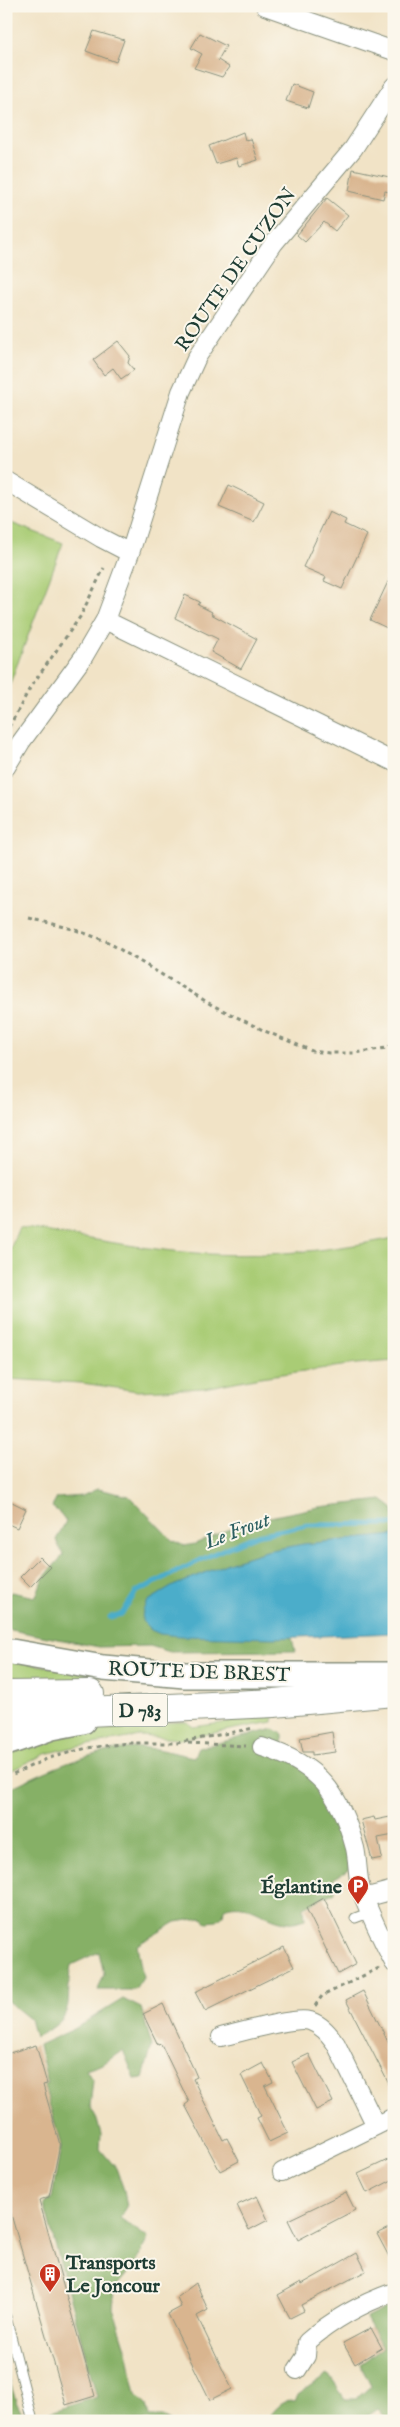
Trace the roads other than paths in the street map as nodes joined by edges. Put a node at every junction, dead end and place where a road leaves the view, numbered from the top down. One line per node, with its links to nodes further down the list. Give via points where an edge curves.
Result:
1 (265, 6): 2 (street)
2 (394, 51)
3 (394, 86): 5 (street, ROUTE DE CUZON, via 353,150 274,243 197,357 181,392)
4 (6, 481): 5 (street)
5 (129, 554): 6 (street, ROUTE DE CUZON)
6 (105, 620): 7 (street); 8 (street, ROUTE DE CUZON, via 84,656 20,742)
7 (394, 762)
8 (6, 767)
9 (6, 1651): 10 (main road, ROUTE DE BREST, via 103,1668 185,1675)
10 (394, 1675): 12 (main road, ROUTE DE BREST / D 783, via 216,1688)
11 (394, 1692): 13 (main road, ROUTE DE BREST / D 783)
12 (6, 1695)
13 (143, 1710): 14 (main road, ROUTE DE BREST / D 783); 15 (main road, ROUTE DE BREST, via 52,1727)
14 (6, 1716)
15 (6, 1743)
16 (262, 1748): 18 (street, via 306,1767 330,1789 351,1835)
17 (394, 1890): 18 (street)
18 (362, 1903): 19 (street)
19 (388, 1964)
20 (221, 2037): 22 (street, via 308,2020 328,2032)
21 (394, 2117): 22 (street)
22 (376, 2126): 23 (street)
23 (282, 2172)
24 (394, 2292): 26 (street, via 351,2312 315,2334 307,2342 306,2356)
25 (6, 2317): 27 (lane)
26 (297, 2370)
27 (33, 2421)

